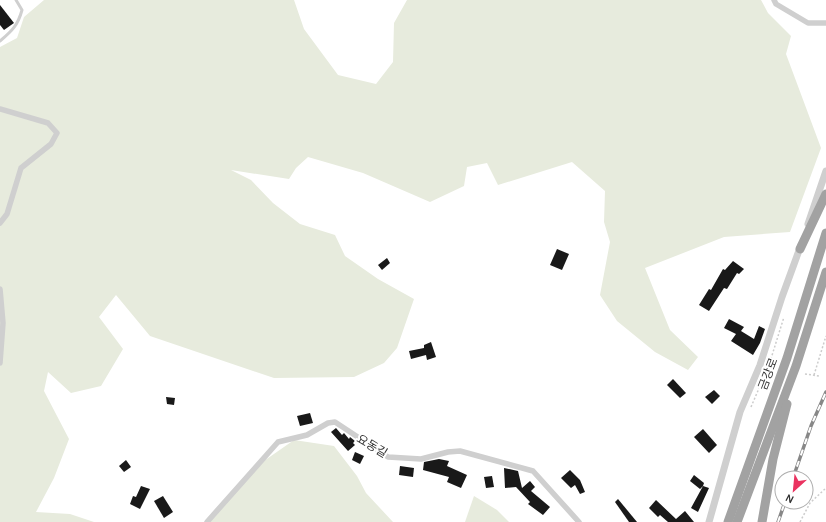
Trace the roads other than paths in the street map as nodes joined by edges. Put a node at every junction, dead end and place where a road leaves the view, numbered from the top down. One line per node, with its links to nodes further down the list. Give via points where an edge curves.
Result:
1 (16, 0): 4 (lane, via 22,10 20,19 14,29)
2 (774, 0): 3 (street, via 776,4 808,23)
3 (826, 23)
4 (0, 41)
5 (0, 109): 8 (street, via 48,123 57,133 51,144 21,168 7,214)
6 (826, 171): 10 (street)
7 (826, 194): 10 (highway)
8 (0, 223)
9 (826, 233): 18 (highway, 금강로, via 787,358)
10 (800, 249): 17 (street, via 760,365 740,412)
11 (826, 272): 14 (highway, 금강로)
12 (0, 289): 13 (street, via 3,323)
13 (0, 363)
14 (796, 366): 19 (highway, 금강로); 20 (highway, via 773,458)
15 (207, 522): 16 (street, 요동길, via 278,442 307,435 328,423 335,422 388,457 421,459 448,452 460,452 533,471)
16 (579, 522)
17 (709, 522)
18 (728, 522)
19 (736, 522)
20 (762, 522)

